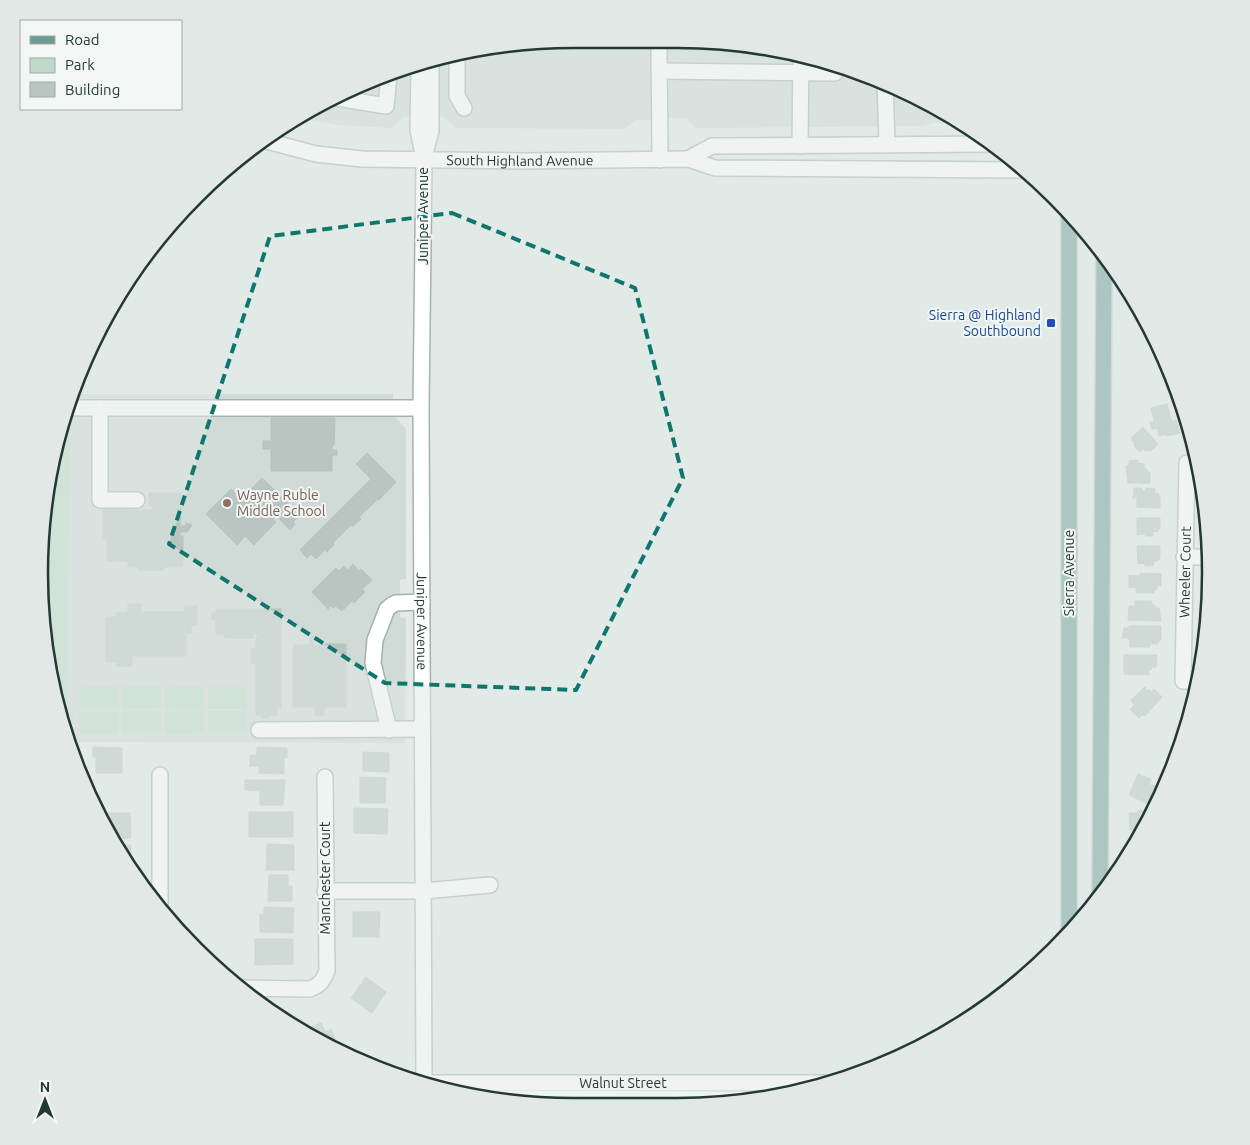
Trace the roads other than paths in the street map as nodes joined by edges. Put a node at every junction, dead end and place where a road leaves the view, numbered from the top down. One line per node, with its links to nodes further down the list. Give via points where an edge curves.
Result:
1 (659, 48): 6 (street)
2 (457, 61): 12 (street, via 457,96)
3 (800, 62): 7 (street)
4 (431, 67): 17 (street, via 431,131)
5 (419, 70): 17 (street, via 418,130)
6 (659, 71): 7 (street); 19 (street)
7 (801, 73): 8 (street); 16 (street)
8 (835, 73)
9 (389, 81): 11 (street, via 386,106)
10 (884, 90): 15 (street)
11 (346, 99)
12 (464, 108)
13 (272, 142): 17 (street, South Highland Avenue, via 322,155)
14 (980, 144): 15 (street, South Highland Avenue)
15 (887, 145): 16 (street, South Highland Avenue)
16 (800, 146): 18 (street, South Highland Avenue, via 712,146)
17 (424, 159): 19 (street, South Highland Avenue); 25 (street, Juniper Avenue)
18 (688, 159): 19 (street, South Highland Avenue); 20 (street, South Highland Avenue, via 715,168)
19 (660, 160)
20 (1014, 170)
21 (1069, 223): 42 (main road, Sierra Avenue)
22 (1104, 267): 37 (main road)
23 (74, 407): 24 (street)
24 (100, 408): 25 (street); 27 (street, via 100,500)
25 (421, 408): 30 (street, Juniper Avenue)
26 (1187, 463): 28 (street, Wheeler Court)
27 (136, 500)
28 (1184, 557): 29 (street); 31 (street, Wheeler Court, via 1183,681)
29 (1202, 557)
30 (422, 602): 33 (street, via 396,603 387,609 375,640 372,664); 34 (street, Juniper Avenue)
31 (1191, 681)
32 (259, 730): 33 (street)
33 (382, 730): 34 (street)
34 (422, 730): 40 (street, Juniper Avenue)
35 (160, 775): 41 (street)
36 (325, 777): 39 (street, Manchester Court)
37 (1100, 883)
38 (490, 885): 40 (street)
39 (325, 891): 40 (street); 43 (street, Manchester Court, via 324,980 310,989)
40 (424, 891): 44 (street, Juniper Avenue)
41 (160, 897)
42 (1069, 922)
43 (252, 988)
44 (424, 1076)
45 (451, 1083): 46 (street, Walnut Street)
46 (799, 1083)

